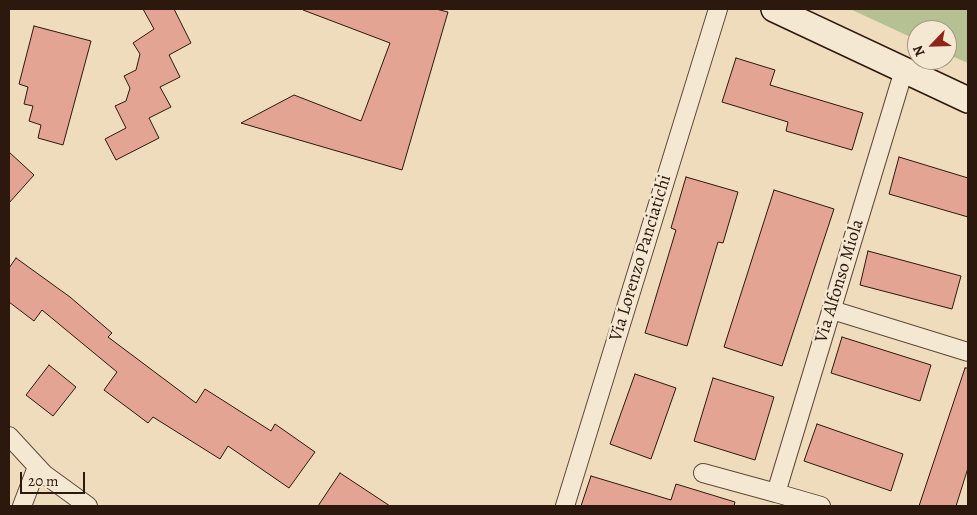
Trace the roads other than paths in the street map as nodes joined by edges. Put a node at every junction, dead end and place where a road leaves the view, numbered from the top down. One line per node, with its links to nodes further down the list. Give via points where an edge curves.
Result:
1 (718, 9): 13 (street, Via Lorenzo Panciatichi)
2 (774, 9): 3 (main road)
3 (904, 70): 4 (main road); 5 (street, Via Alfonso Miola)
4 (968, 100)
5 (832, 310): 6 (street); 10 (street, Via Alfonso Miola)
6 (968, 352)
7 (9, 436): 8 (street)
8 (37, 467): 11 (street); 12 (street)
9 (702, 473): 10 (street)
10 (776, 493): 14 (street)
11 (22, 506)
12 (88, 506)
13 (565, 506)
14 (821, 506)

